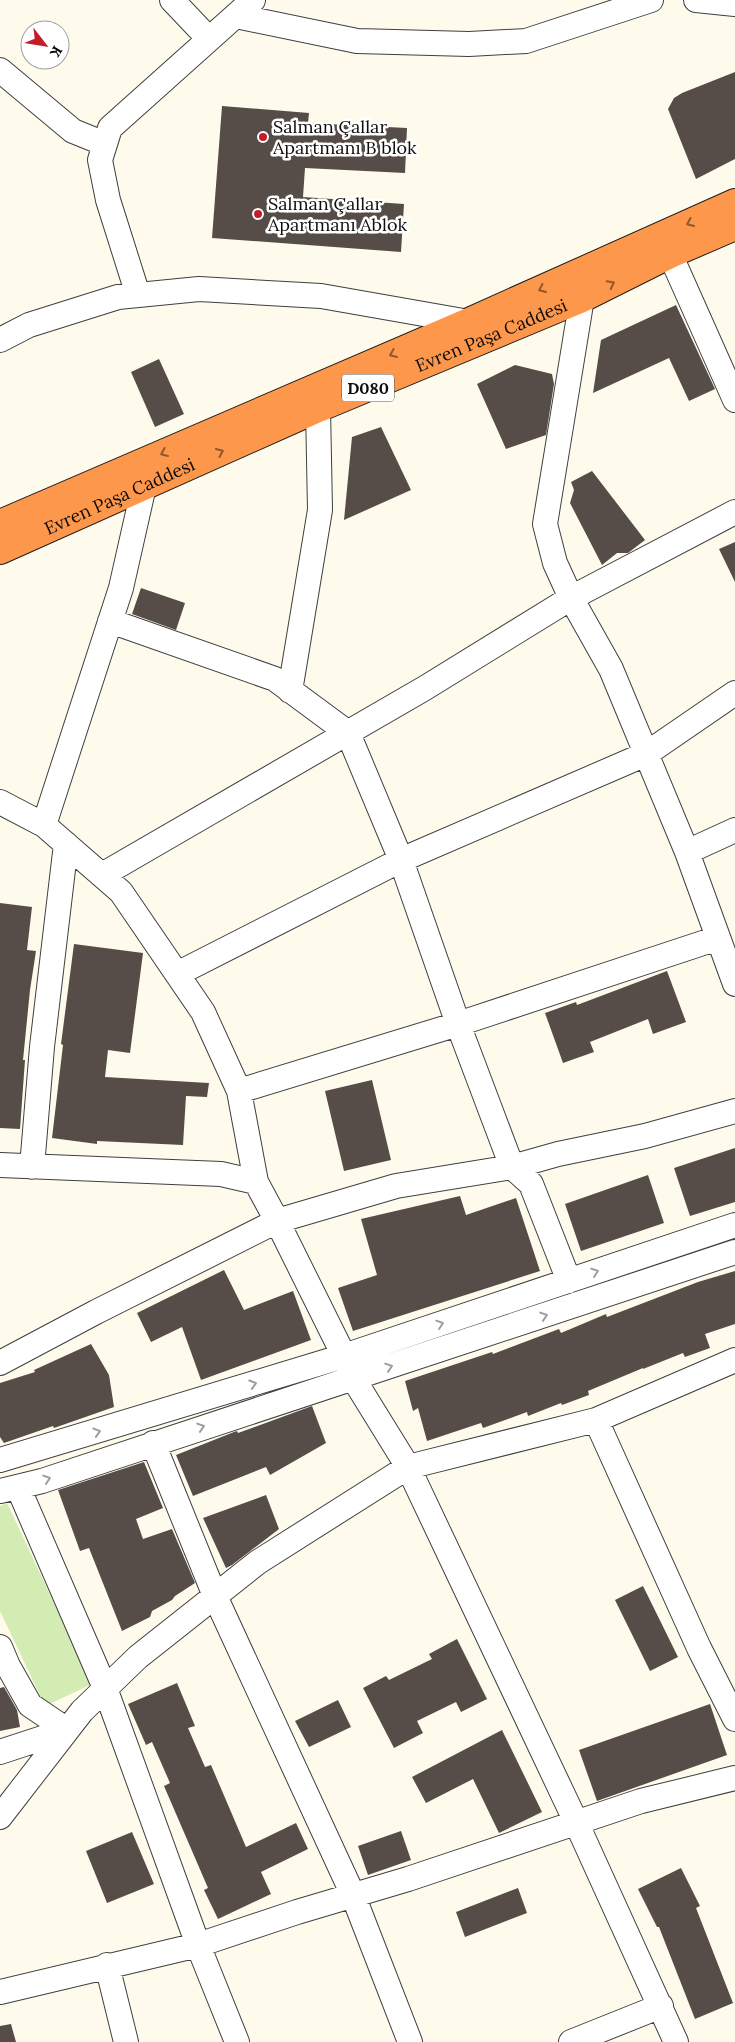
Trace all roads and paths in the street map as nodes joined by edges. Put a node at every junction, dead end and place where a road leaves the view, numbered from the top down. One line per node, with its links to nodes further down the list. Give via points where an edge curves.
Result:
1 (172, 0): 7 (street)
2 (254, 0): 6 (street)
3 (651, 0): 6 (street, via 526,41 469,44 357,40)
4 (696, 0): 5 (street)
5 (735, 4)
6 (236, 16): 7 (street)
7 (209, 39): 9 (street, via 110,128)
8 (0, 70): 9 (street, via 73,131)
9 (105, 144): 13 (street, via 100,160 108,200)
10 (735, 203): 15 (highway, Evren Paşa Caddesi / D080, one-way to 15)
11 (735, 226): 12 (highway, Evren Paşa Caddesi / D080)
12 (670, 254): 14 (highway, Evren Paşa Caddesi / D080, one-way to 12); 17 (street)
13 (138, 295): 15 (street, via 199,289 321,296); 16 (street, via 118,297 38,322)
14 (582, 298): 18 (highway, Evren Paşa Caddesi / D080); 23 (street, via 545,524 555,563)
15 (469, 322): 21 (highway, Evren Paşa Caddesi / D080, one-way to 21)
16 (0, 340)
17 (735, 400)
18 (318, 408): 19 (highway, Evren Paşa Caddesi / D080, one-way to 18); 25 (street, via 320,510)
19 (144, 486): 22 (highway, Evren Paşa Caddesi / D080); 24 (street, via 121,588)
20 (735, 512): 23 (street)
21 (0, 524)
22 (0, 550)
23 (571, 598): 27 (street); 28 (street, via 611,669)
24 (110, 621): 25 (street, via 275,679); 30 (street)
25 (290, 691): 27 (street)
26 (735, 693): 28 (street)
27 (348, 733): 34 (street); 35 (street)
28 (646, 754): 33 (street); 34 (street)
29 (0, 802): 30 (street)
30 (44, 825): 32 (street)
31 (735, 830): 33 (street)
32 (66, 844): 35 (street); 43 (street, via 42,1047)
33 (687, 852): 36 (street)
34 (402, 860): 37 (street); 39 (street)
35 (102, 875): 37 (street, via 121,892)
36 (718, 938): 38 (street); 39 (street)
37 (177, 974): 40 (street, via 203,1012)
38 (735, 984)
39 (458, 1024): 40 (street); 44 (street)
40 (239, 1090): 45 (street)
41 (735, 1111): 44 (street)
42 (0, 1166): 43 (street)
43 (32, 1167): 45 (street, via 221,1174)
44 (512, 1167): 46 (street, via 396,1186); 49 (street, via 531,1184)
45 (256, 1182): 46 (street)
46 (277, 1221): 50 (street); 52 (street)
47 (735, 1225): 49 (street, one-way to 47)
48 (735, 1252): 53 (street, one-way to 48)
49 (569, 1280): 50 (street, one-way to 49)
50 (344, 1356): 53 (street); 56 (street, one-way to 50)
51 (735, 1360): 54 (street)
52 (0, 1363)
53 (353, 1378): 55 (street, one-way to 53); 57 (street)
54 (596, 1420): 57 (street); 62 (street, via 699,1648)
55 (153, 1443): 58 (street, one-way to 55); 59 (street)
56 (0, 1460)
57 (408, 1467): 59 (street, via 258,1562); 67 (street)
58 (9, 1489): 61 (street)
59 (215, 1596): 61 (street, via 138,1657); 68 (street)
60 (3, 1661): 63 (street, via 30,1705)
61 (105, 1688): 63 (street); 69 (street)
62 (735, 1719)
63 (67, 1730): 64 (street); 66 (street)
64 (0, 1752)
65 (735, 1778): 67 (street, via 641,1801)
66 (0, 1817)
67 (576, 1822): 68 (street); 72 (street)
68 (353, 1895): 69 (street); 75 (street)
69 (198, 1946): 70 (street); 74 (street)
70 (107, 1966): 71 (street); 73 (street)
71 (0, 1992)
72 (661, 2006): 76 (street); 77 (street)
73 (126, 2042)
74 (237, 2042)
75 (410, 2042)
76 (571, 2042)
77 (676, 2042)

